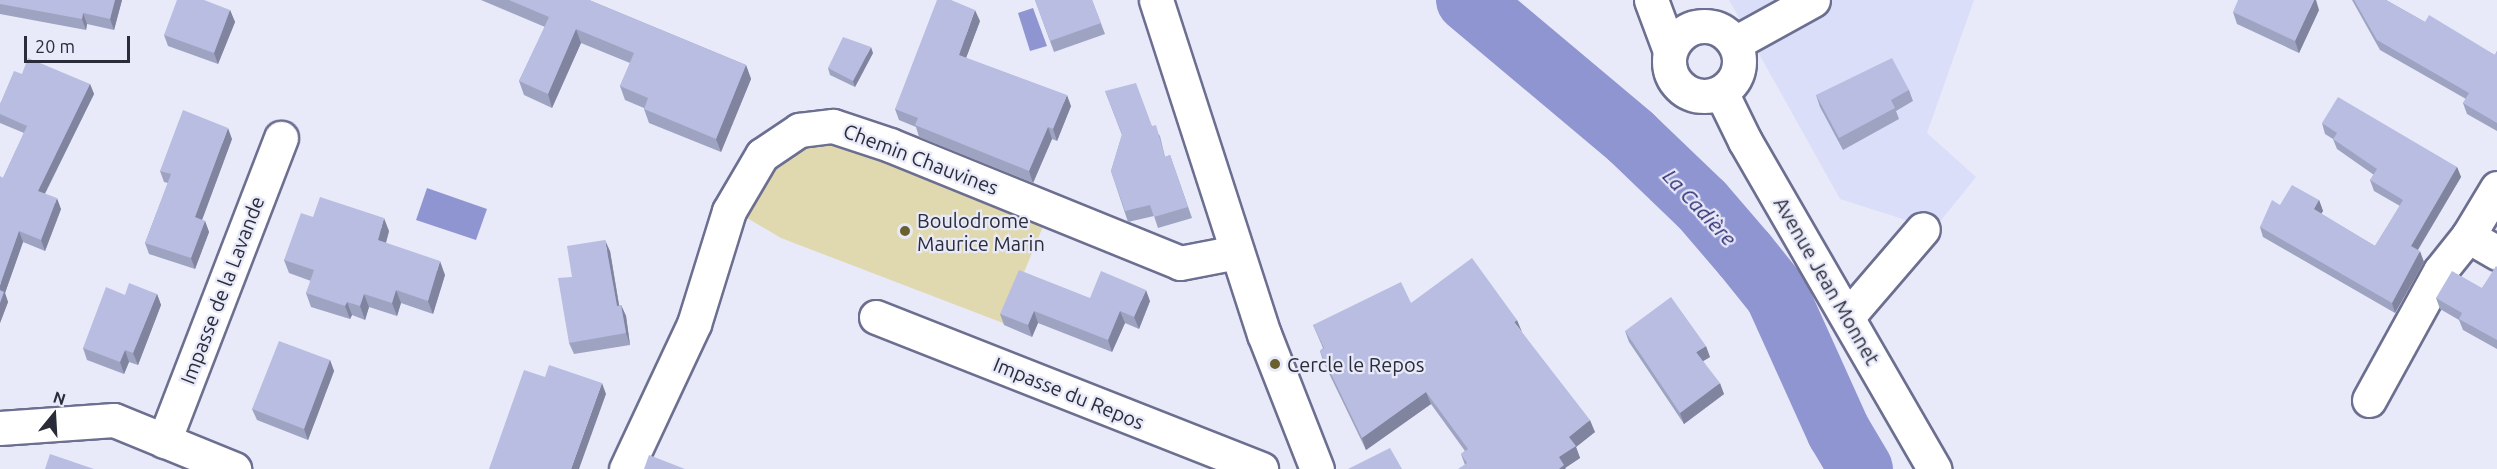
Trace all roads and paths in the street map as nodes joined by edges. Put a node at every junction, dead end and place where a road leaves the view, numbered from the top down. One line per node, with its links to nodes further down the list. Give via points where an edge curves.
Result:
1 (1156, 0): 11 (street)
2 (1651, 0): 5 (street)
3 (1814, 0): 4 (street)
4 (1714, 23): 5 (street, via 1686,30); 6 (street, via 1738,71)
5 (1670, 51): 6 (street, via 1668,64 1682,88 1694,95)
6 (1721, 92): 13 (street, Avenue Jean Monnet, via 1745,141)
7 (280, 138): 17 (street, Impasse de la Lavande)
8 (2497, 188): 10 (street)
9 (1923, 229): 13 (street)
10 (2469, 236): 12 (street); 15 (street, via 2440,271)
11 (1237, 252): 19 (street, Chemin Chauvines, via 1180,263 890,145 833,126 799,130 762,155 729,211 694,324); 21 (street, via 1264,334)
12 (2497, 253)
13 (1849, 315): 22 (street, Avenue Jean Monnet)
14 (876, 317): 20 (street, Impasse du Repos)
15 (2369, 400)
16 (0, 428): 17 (street, via 114,420)
17 (164, 441): 18 (street)
18 (234, 469)
19 (626, 469)
20 (1261, 469)
21 (1317, 469)
22 (1934, 469)

